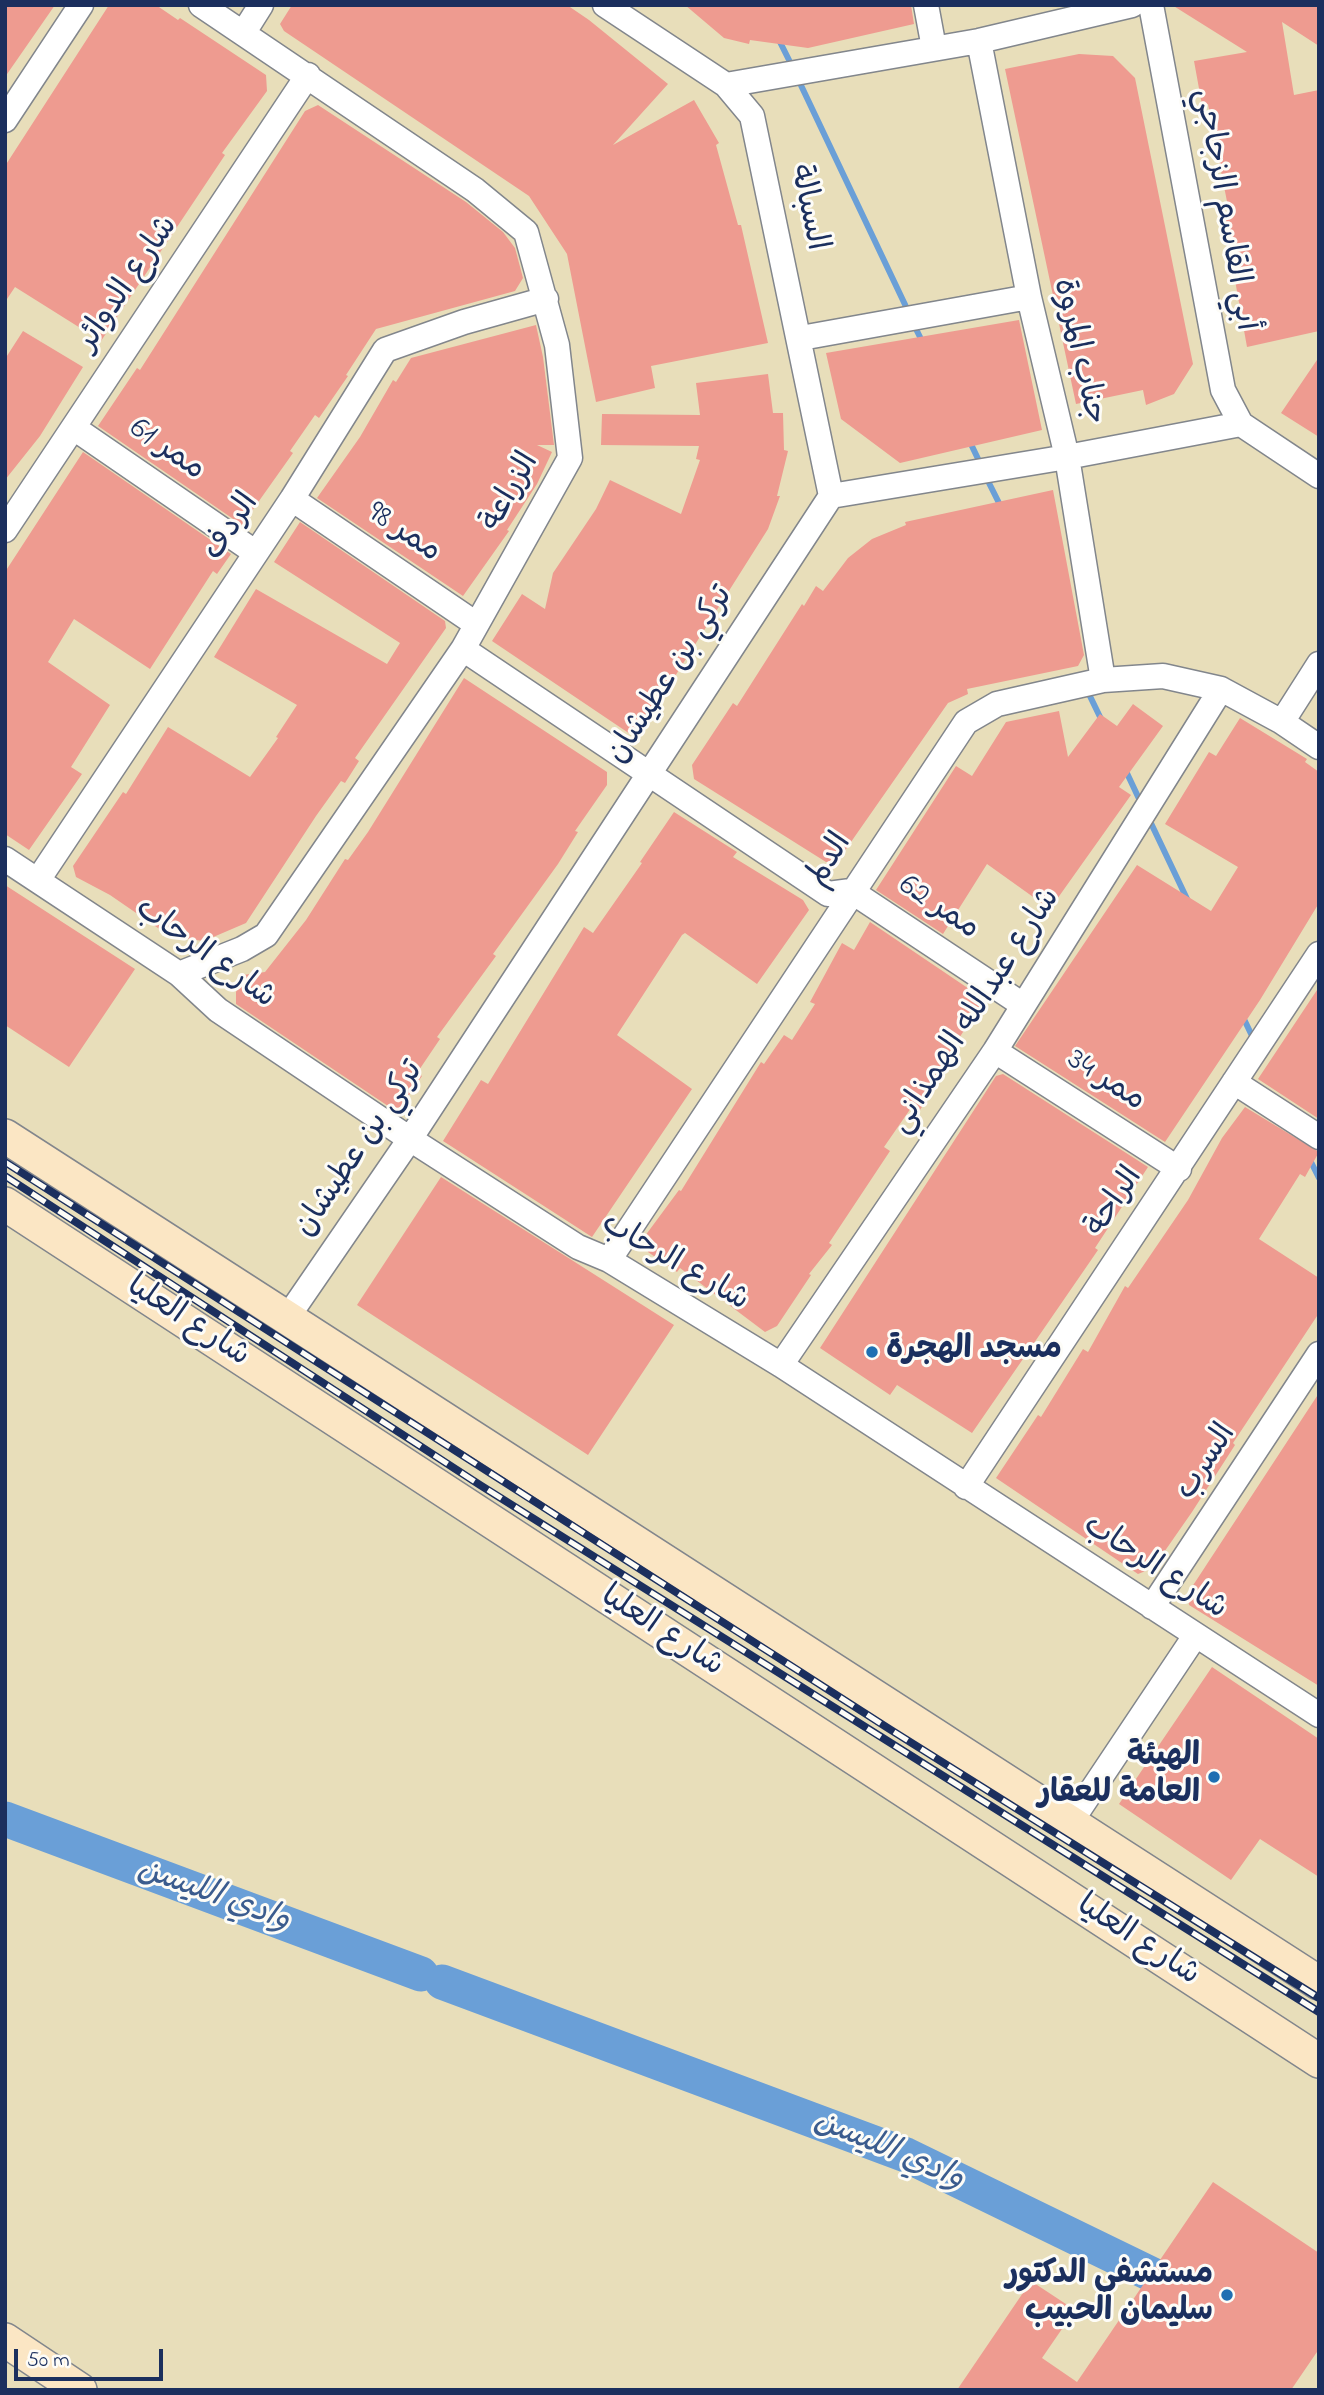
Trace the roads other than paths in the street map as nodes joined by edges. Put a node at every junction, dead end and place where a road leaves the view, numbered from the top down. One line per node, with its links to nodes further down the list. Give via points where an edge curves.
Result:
1 (81, 5): 13 (street)
2 (201, 5): 8 (street, الزراعة)
3 (261, 5): 8 (street)
4 (605, 5): 12 (street, السبالة)
5 (926, 5): 10 (street)
6 (1132, 5): 9 (street)
7 (1152, 5): 17 (street, أبي القاسم الزجاجي, via 1223,390)
8 (244, 32): 11 (street, الزراعة)
9 (979, 41): 10 (street); 14 (street, جناب المروة)
10 (934, 47): 12 (street)
11 (308, 75): 15 (street, الزراعة, via 475,190 526,232); 18 (street, شارع الدوائر)
12 (726, 85): 16 (street, السبالة, via 752,116)
13 (5, 120)
14 (1029, 297): 16 (street); 19 (street, جناب المروة)
15 (546, 299): 22 (street, الردف, via 385,350); 25 (street, الزراعة, via 563,379 570,458)
16 (801, 338): 21 (street, السبالة)
17 (1241, 424): 19 (street); 20 (street)
18 (74, 428): 23 (street, شارع الدوائر); 24 (street, ممر 61)
19 (1067, 457): 21 (street); 28 (street, جناب المروة)
20 (1319, 476)
21 (831, 496): 32 (street, تركي بن عطيشان)
22 (292, 499): 24 (street, الردف); 25 (street, ممر 98)
23 (5, 530)
24 (256, 553): 34 (street, الردف)
25 (476, 624): 26 (street, الزراعة)
26 (463, 649): 32 (street); 37 (street, الزراعة, via 266,935)
27 (1319, 664): 30 (street)
28 (1103, 680): 29 (street, الدلم, via 1163,676); 35 (street, الدلم, via 997,704 965,722)
29 (1221, 689): 30 (street, الدلم); 38 (street, شارع عبدالله الهمذاني)
30 (1282, 722): 31 (street, الدلم)
31 (1319, 747)
32 (648, 774): 35 (street, via 828,894); 43 (street, تركي بن عطيشان)
33 (5, 859): 34 (street, شارع الرحاب)
34 (38, 880): 37 (street, شارع الرحاب)
35 (851, 891): 38 (street, ممر 62); 46 (street, الدلم)
36 (1319, 954): 40 (street, الراحة)
37 (179, 974): 43 (street, شارع الرحاب, via 218,1010)
38 (1023, 1005): 39 (street, شارع عبدالله الهمذاني)
39 (995, 1051): 44 (street, ممر 34); 49 (street, شارع عبدالله الهمذاني)
40 (1234, 1082): 42 (street); 44 (street, الراحة)
41 (5, 1136): 47 (main road, شارع العليا)
42 (1319, 1137)
43 (410, 1139): 46 (street, شارع الرحاب, via 578,1247); 47 (street, تركي بن عطيشان)
44 (1179, 1169): 50 (street, الراحة)
45 (5, 1204): 56 (main road, شارع العليا)
46 (609, 1260): 49 (street, شارع الرحاب)
47 (287, 1318): 54 (main road, شارع العليا)
48 (1319, 1354): 51 (street, السرب)
49 (781, 1365): 50 (street, شارع الرحاب)
50 (966, 1487): 51 (street, شارع الرحاب)
51 (1152, 1607): 52 (street, شارع الرحاب)
52 (1195, 1636): 53 (street, شارع الرحاب); 54 (street)
53 (1319, 1715)
54 (1070, 1823): 55 (main road, شارع العليا)
55 (1319, 1983)
56 (1319, 2061)
57 (5, 2340): 58 (main road)
58 (80, 2390)

